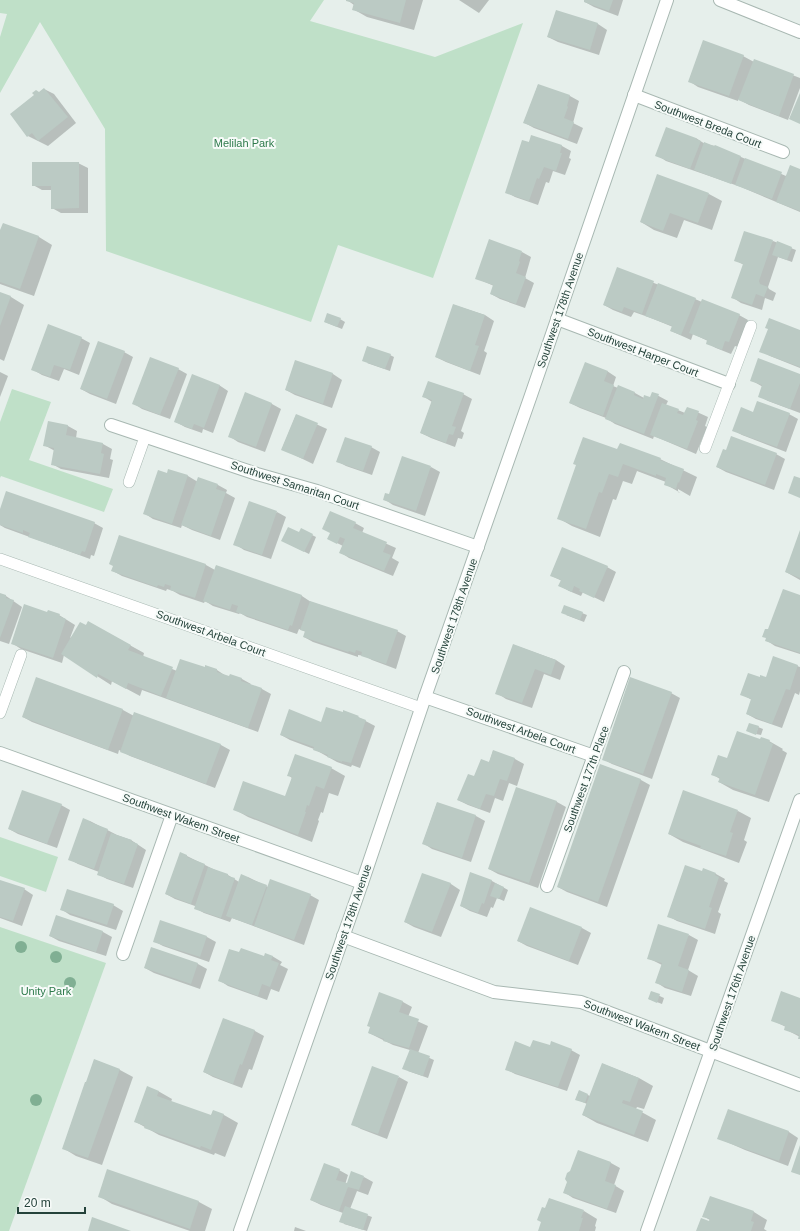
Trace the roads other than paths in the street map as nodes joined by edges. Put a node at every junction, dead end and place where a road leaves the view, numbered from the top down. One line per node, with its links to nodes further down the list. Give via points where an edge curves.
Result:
1 (667, 0): 4 (street, Southwest 178th Avenue)
2 (720, 0): 3 (street)
3 (800, 32)
4 (634, 95): 5 (street, Southwest Breda Court); 6 (street, Southwest 178th Avenue)
5 (783, 152)
6 (558, 319): 8 (street, Southwest Harper Court); 13 (street, Southwest 178th Avenue)
7 (751, 326): 8 (lane)
8 (729, 384): 11 (lane)
9 (111, 425): 10 (street, Southwest Samaritan Court)
10 (145, 437): 12 (lane); 13 (street, Southwest Samaritan Court, via 318,491)
11 (705, 448)
12 (129, 482)
13 (478, 547): 17 (street, Southwest 178th Avenue)
14 (0, 559): 17 (lane, Southwest Arbela Court)
15 (21, 655): 18 (lane)
16 (624, 672): 20 (street, Southwest 177th Place)
17 (423, 702): 20 (street, Southwest Arbela Court); 23 (street, Southwest 178th Avenue)
18 (0, 713)
19 (0, 753): 22 (street, Southwest Wakem Street)
20 (594, 756): 24 (street, Southwest 177th Place)
21 (800, 800): 27 (street, Southwest 176th Avenue)
22 (172, 815): 23 (street, Southwest Wakem Street); 26 (street)
23 (362, 883): 25 (street, Southwest 178th Avenue)
24 (547, 886)
25 (343, 936): 27 (street, Southwest Wakem Street, via 494,992 581,1002); 29 (street, Southwest 178th Avenue)
26 (123, 954)
27 (711, 1051): 28 (street, Southwest Wakem Street); 30 (street, Southwest 176th Avenue)
28 (800, 1085)
29 (240, 1231)
30 (648, 1231)

